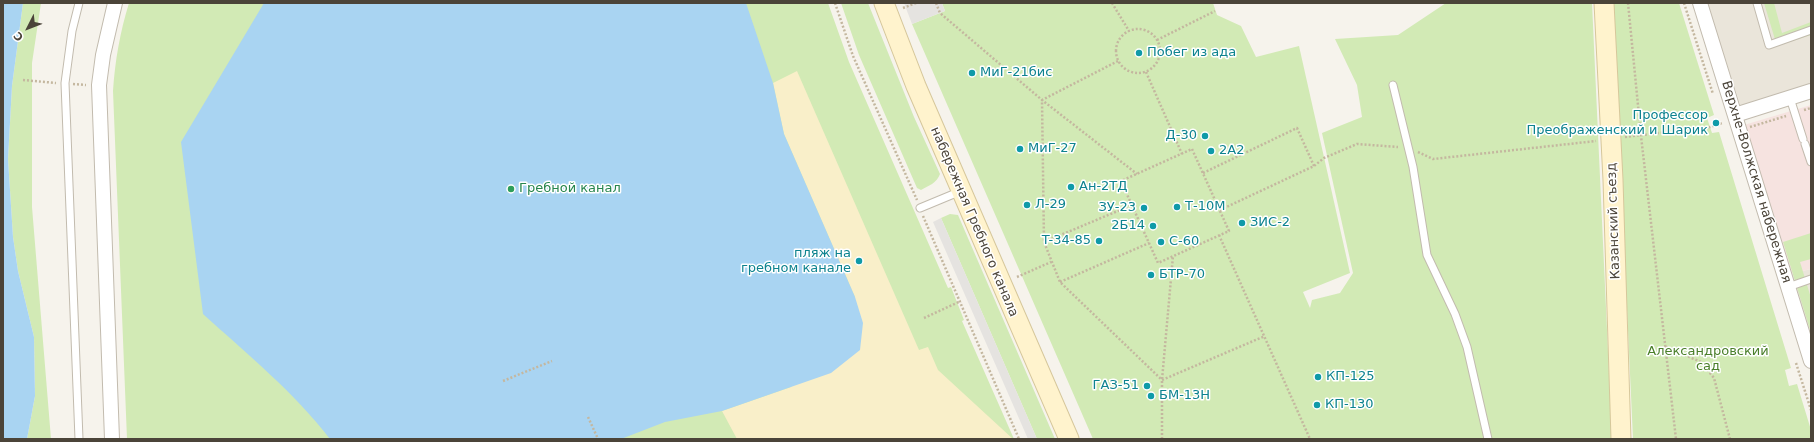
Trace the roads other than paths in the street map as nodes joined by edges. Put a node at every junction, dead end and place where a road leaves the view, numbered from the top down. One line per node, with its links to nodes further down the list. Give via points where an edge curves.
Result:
1 (79, 3): 18 (lane, via 72,31 65,83)
2 (115, 3): 19 (street, via 102,55 99,86)
3 (884, 3): 13 (street, набережная Гребного канала)
4 (1604, 3): 22 (street, Казанский съезд)
5 (1700, 3): 11 (street, Верхне-Волжская набережная)
6 (1757, 3): 7 (lane, via 1769,45)
7 (1811, 30)
8 (1393, 85): 21 (lane, via 1409,147 1427,255 1455,314 1467,347)
9 (1811, 91): 10 (street)
10 (1790, 98): 11 (street); 12 (lane)
11 (1735, 115): 16 (street, Верхне-Волжская набережная)
12 (1811, 162)
13 (961, 191): 14 (lane); 20 (street, набережная Гребного канала)
14 (920, 208)
15 (1811, 279): 16 (lane)
16 (1788, 287): 17 (street, Верхне-Волжская набережная)
17 (1811, 361)
18 (79, 439)
19 (112, 439)
20 (1069, 439)
21 (1488, 439)
22 (1621, 439)

